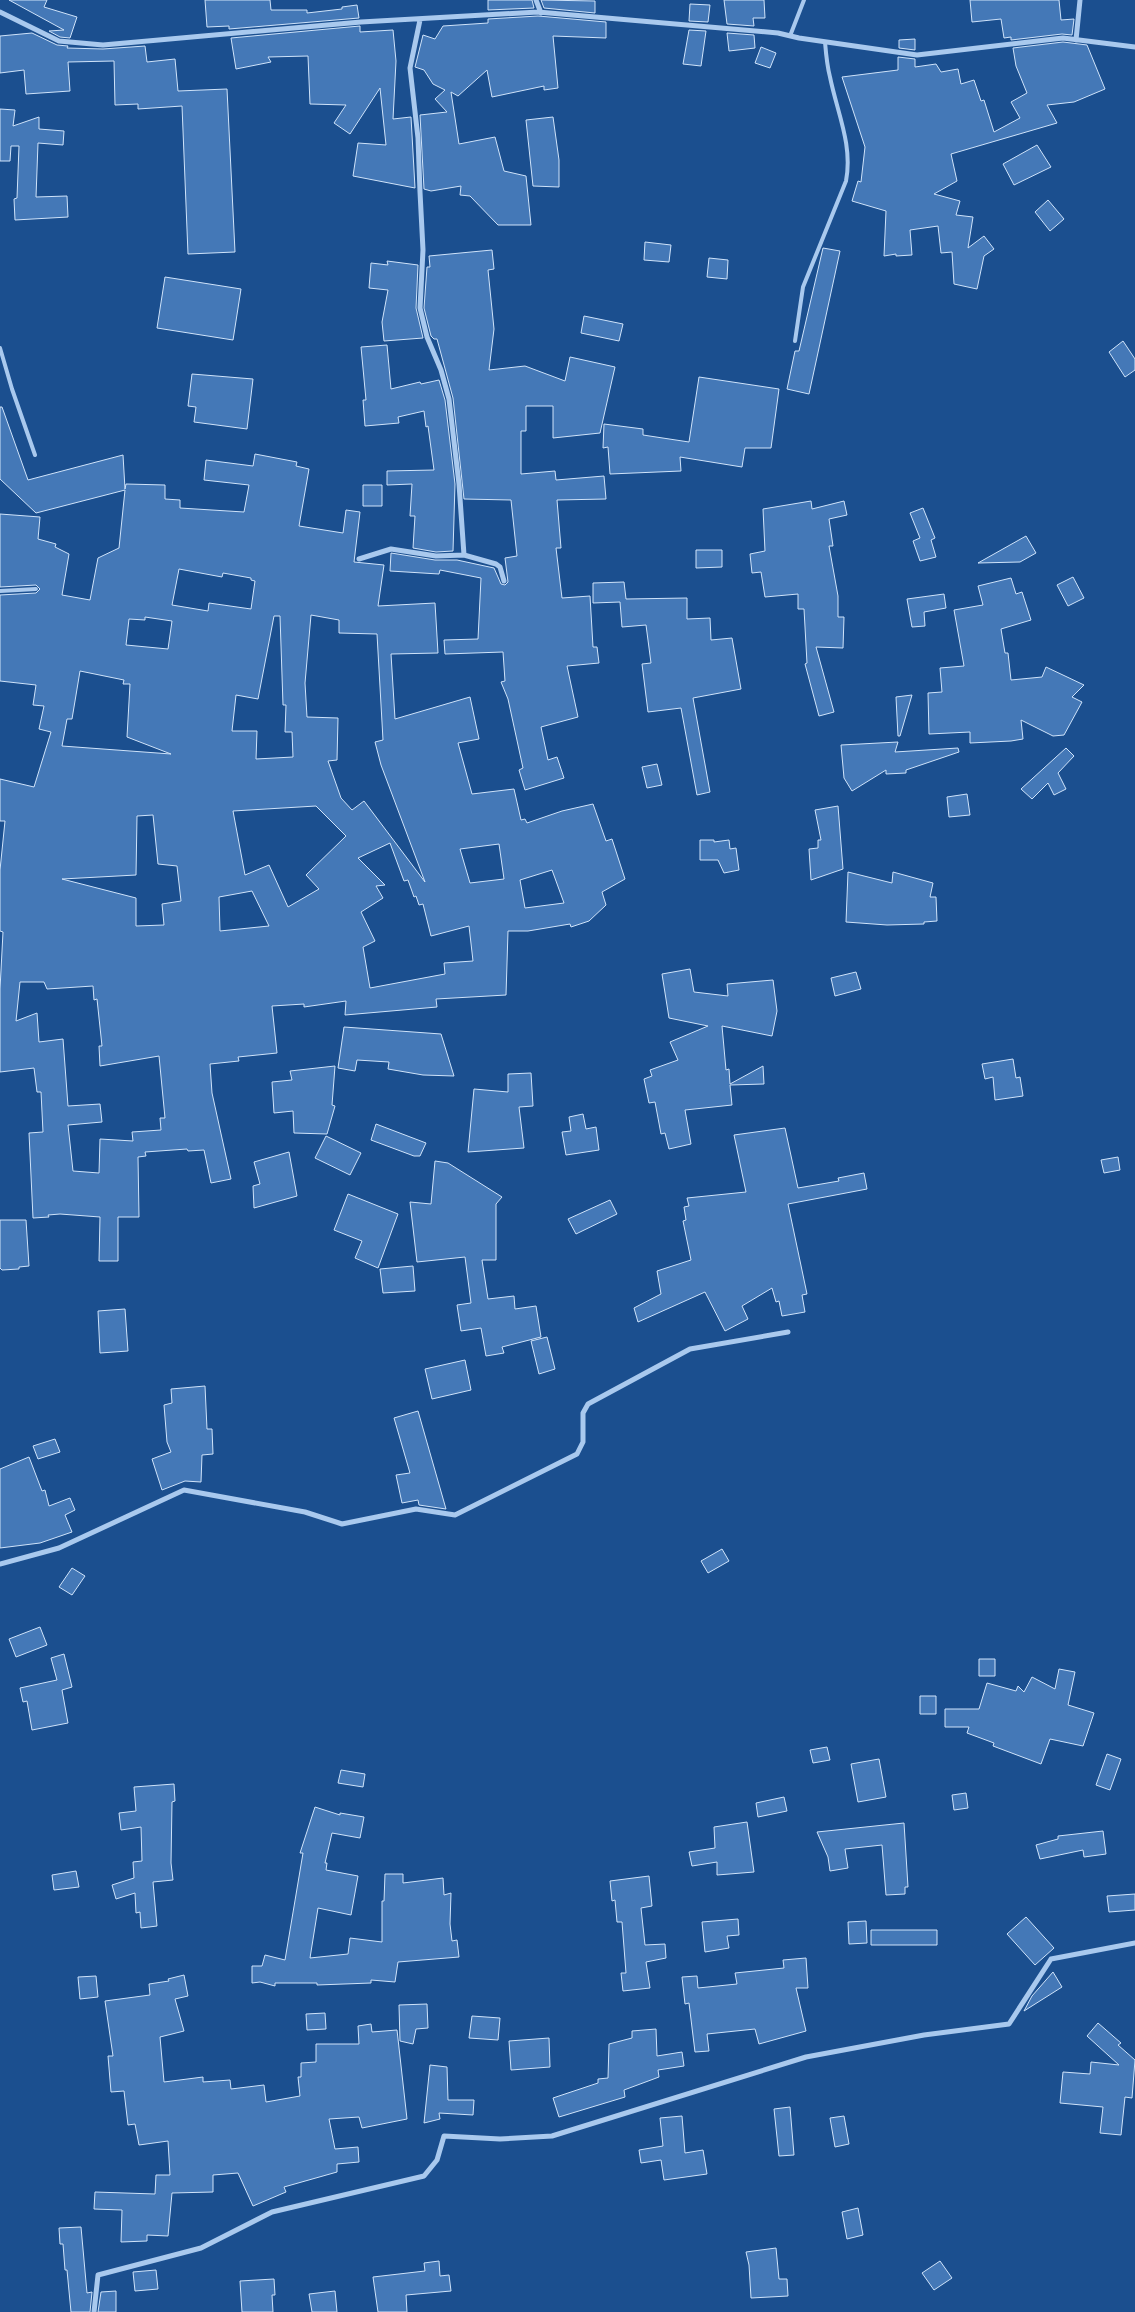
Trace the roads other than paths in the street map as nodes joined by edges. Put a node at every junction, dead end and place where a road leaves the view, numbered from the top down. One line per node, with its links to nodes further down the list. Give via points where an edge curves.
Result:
1 (536, 0): 5 (street)
2 (804, 0): 7 (lane)
3 (1080, 0): 8 (street)
4 (0, 12): 6 (street, via 59,41 104,45 361,22)
5 (541, 12): 6 (street); 7 (street)
6 (420, 20): 14 (street, via 410,68 418,138 422,250 420,308 449,399)
7 (790, 36): 9 (street)
8 (1076, 40): 9 (street, via 1063,38 917,55); 10 (street)
9 (825, 42): 11 (lane, via 830,78 849,151 849,166 846,181 803,287)
10 (1135, 47)
11 (794, 341)
12 (0, 348): 13 (lane)
13 (35, 455)
14 (464, 555): 15 (street, via 436,556 390,549); 16 (street, via 496,564)
15 (359, 559)
16 (504, 581)
17 (36, 589): 18 (lane)
18 (0, 591)
19 (788, 1332): 20 (street, via 690,1350 588,1404 583,1413 583,1442 577,1454 455,1515 416,1509 342,1524 305,1512 184,1490 60,1548)
20 (0, 1564)
21 (1135, 1943): 22 (street, via 1052,1959 1009,2024 924,2035 806,2057 552,2136 500,2140 444,2136 437,2160 424,2176 272,2212 201,2248 98,2275)
22 (94, 2312)

